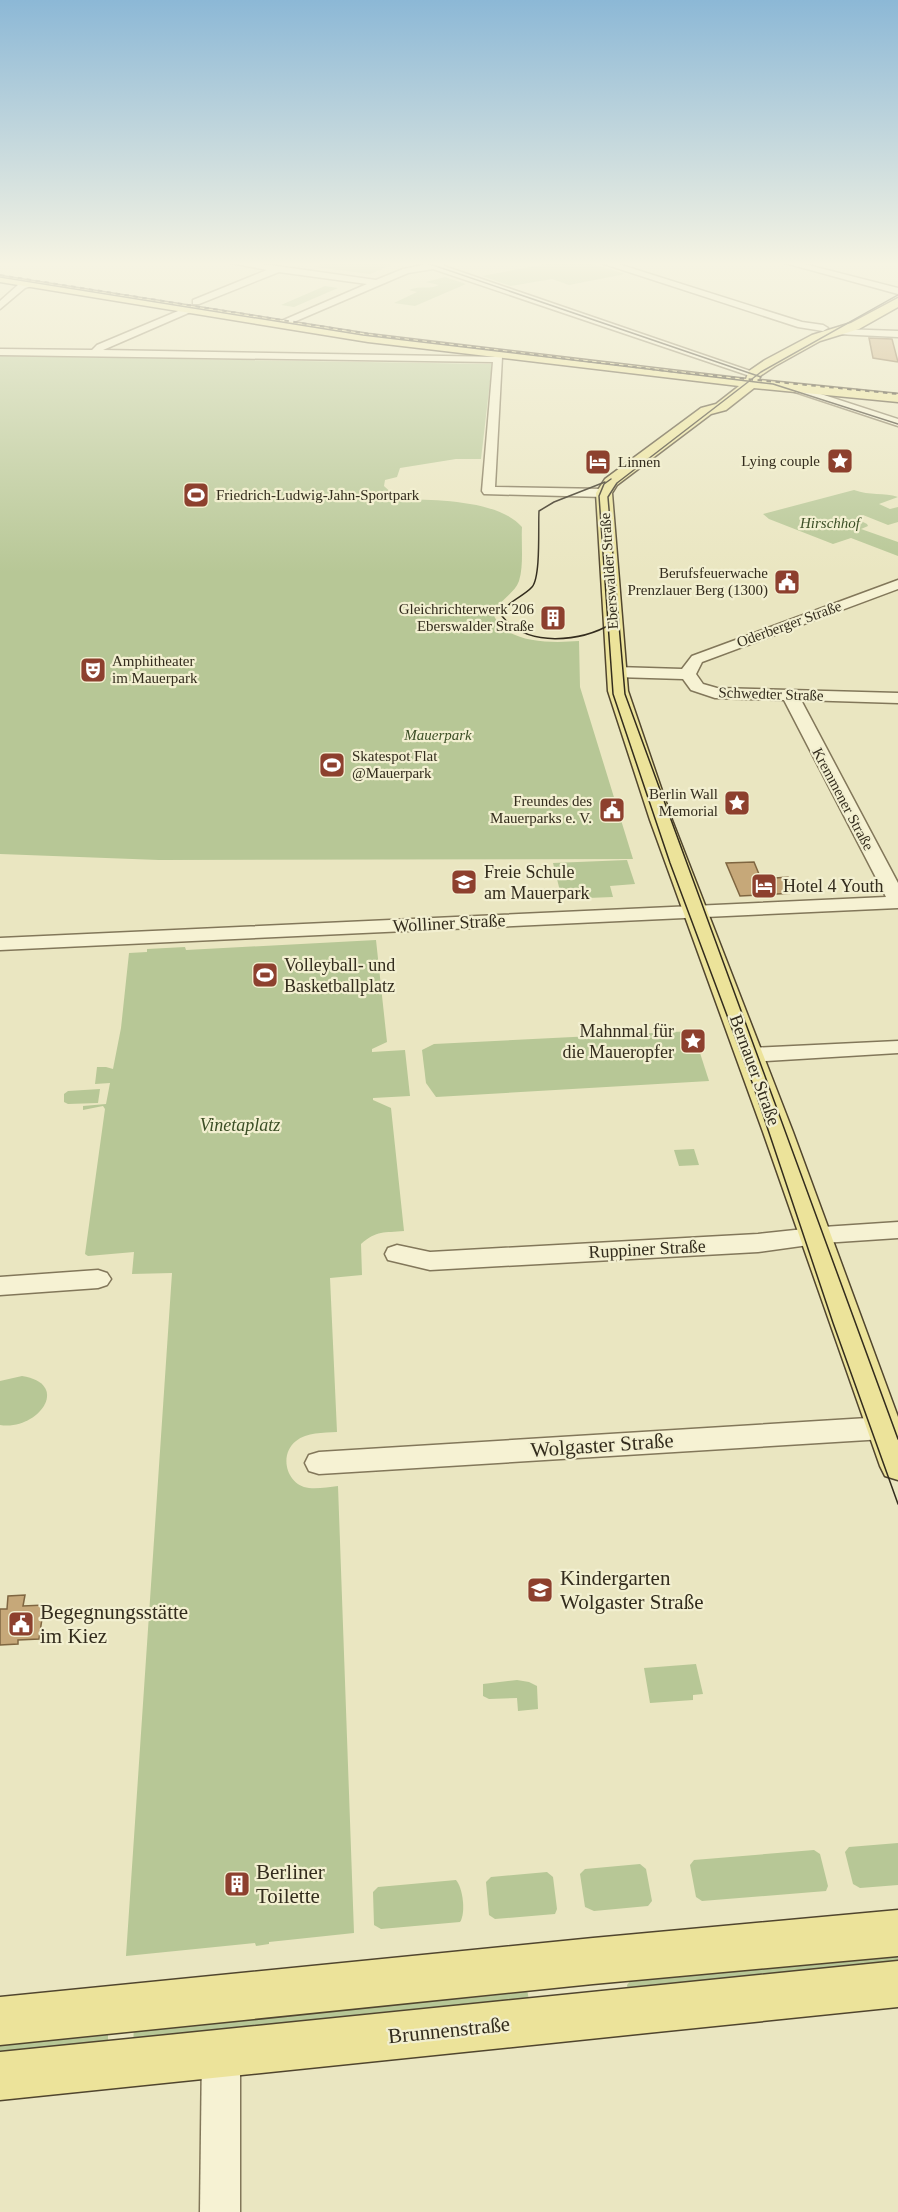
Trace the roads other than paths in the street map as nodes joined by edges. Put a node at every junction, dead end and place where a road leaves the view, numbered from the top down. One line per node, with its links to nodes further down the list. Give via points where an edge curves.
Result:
1 (501, 366): 15 (street, via 488,491)
2 (588, 366): 8 (main road)
3 (677, 366): 6 (main road)
4 (723, 366): 7 (street)
5 (766, 366): 7 (main road, Eberswalder Straße)
6 (687, 367): 7 (main road)
7 (752, 379): 8 (main road); 9 (main road); 10 (main road); 12 (main road, Eberswalder Straße, via 720,407)
8 (735, 382): 12 (main road, Eberswalder Straße, via 706,403)
9 (793, 388): 10 (main road); 13 (street)
10 (888, 390): 11 (main road); 13 (street, via 868,407)
11 (898, 398)
12 (706, 411): 15 (main road, Eberswalder Straße, via 611,482)
13 (870, 414): 14 (street)
14 (898, 423)
15 (604, 493): 17 (main road, Eberswalder Straße)
16 (898, 584): 18 (street, Oderberger Straße, via 697,659)
17 (616, 672): 18 (street); 22 (main road, Bernauer Straße, via 636,748)
18 (688, 674): 19 (street, Schwedter Straße, via 697,687 715,693)
19 (790, 695): 20 (street, Schwedter Straße); 21 (street, Kremmener Straße)
20 (898, 698)
21 (898, 902): 22 (street, Wolliner Straße)
22 (696, 912): 23 (street, Wolliner Straße); 25 (main road, Bernauer Straße)
23 (0, 944)
24 (898, 1047): 25 (street)
25 (750, 1055): 27 (main road, Bernauer Straße)
26 (898, 1230): 27 (street, Ruppiner Straße)
27 (815, 1236): 28 (street, Ruppiner Straße, via 758,1243 430,1261); 31 (main road, Bernauer Straße)
28 (397, 1254)
29 (98, 1279): 30 (street)
30 (0, 1286)
31 (884, 1428): 32 (street, Wolgaster Straße); 33 (main road, Bernauer Straße)
32 (319, 1463)
33 (898, 1466)
34 (898, 1933): 36 (main road)
35 (898, 1984): 37 (main road, Brunnenstraße)
36 (0, 2021)
37 (221, 2054): 38 (main road, Brunnenstraße); 39 (street)
38 (0, 2076)
39 (220, 2212)

